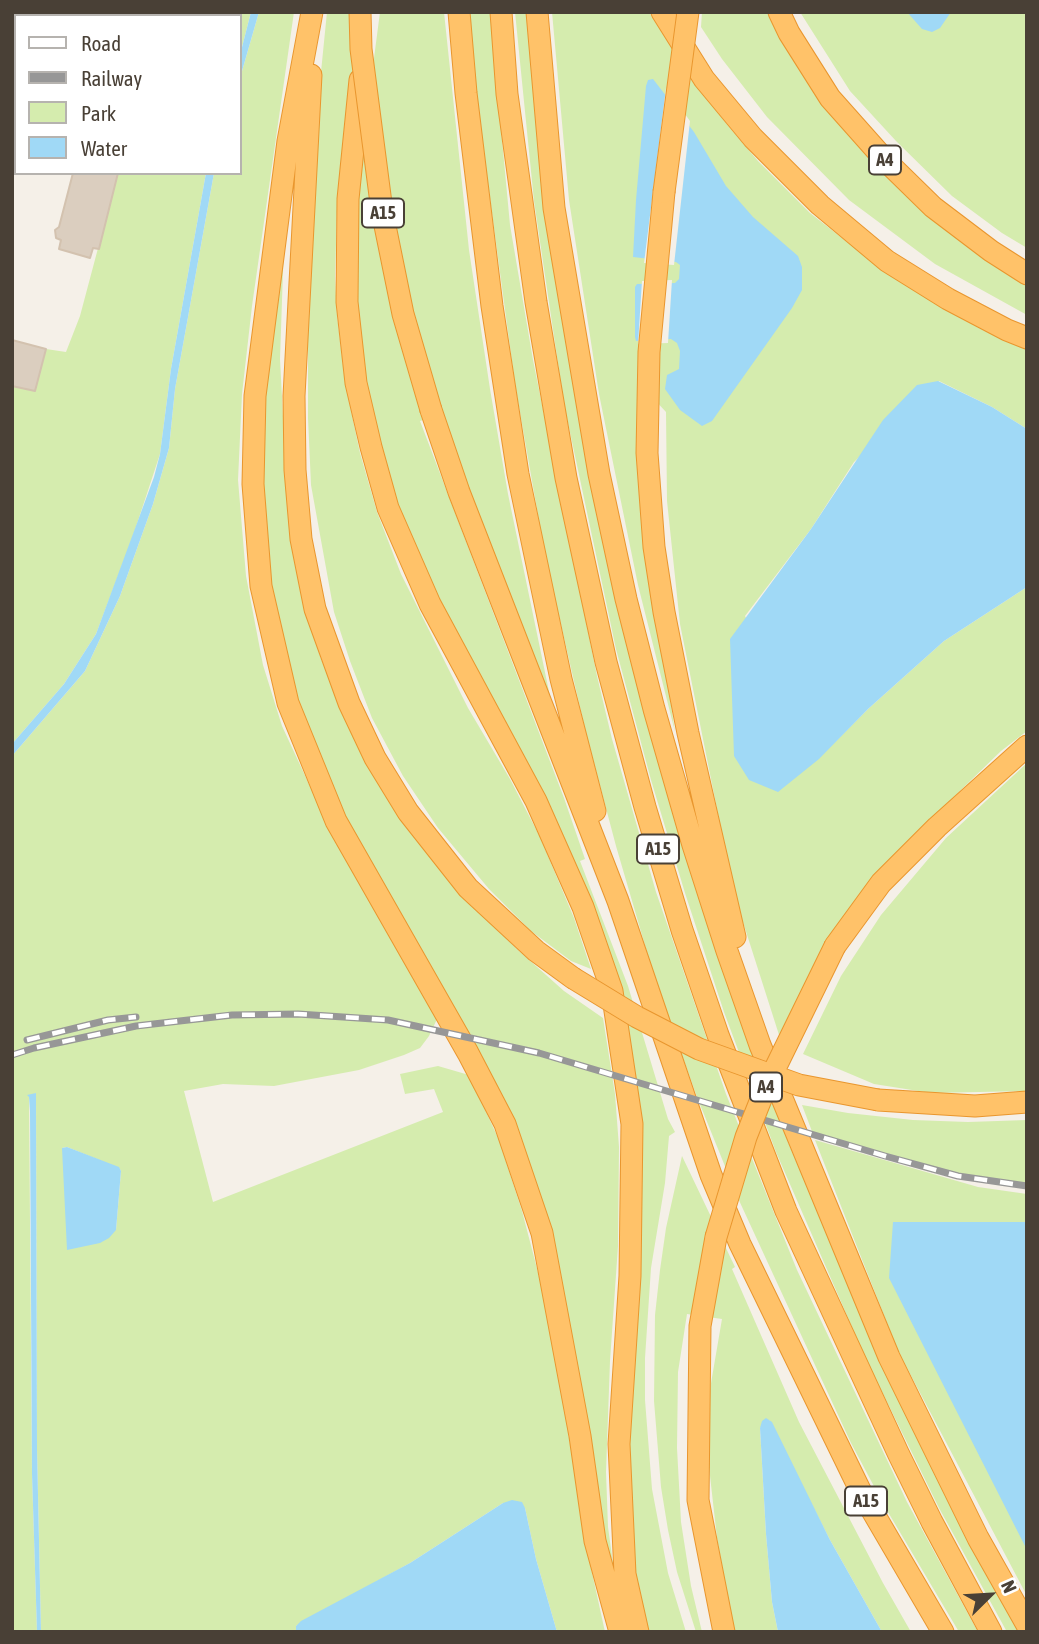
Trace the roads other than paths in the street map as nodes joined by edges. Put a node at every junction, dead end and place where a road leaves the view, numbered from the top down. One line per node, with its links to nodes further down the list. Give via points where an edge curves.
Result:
1 (312, 12): 17 (highway, bridge, via 294,396 300,525 315,609 349,702 374,758 408,812 468,888 536,951 637,1017 699,1049 799,1085 878,1100 975,1106); 19 (highway, via 288,141 255,396 253,484 261,586 288,703 336,821 505,1124 538,1221 562,1332 595,1541)
2 (360, 12): 15 (highway, A15, bridge, via 383,211 403,314 459,492)
3 (371, 12): 20 (highway, A15, via 348,199 347,302 356,383 371,447 388,508 430,604 536,801 583,907 612,990 622,1045 632,1124 632,1200 619,1444 625,1574)
4 (459, 12): 15 (highway, A15, via 492,306 518,474 561,679)
5 (501, 12): 23 (highway, A15, via 507,94 534,289 566,478 606,662 649,819 718,1035 786,1212 899,1455)
6 (537, 12): 16 (highway, A15, via 554,208 599,474 654,709 693,845)
7 (662, 12): 11 (highway, via 704,79)
8 (677, 12): 11 (highway)
9 (688, 12): 16 (highway, A15, bridge, via 649,352 648,453 654,547 688,733)
10 (779, 12): 12 (highway, A4, via 830,97 886,161 933,207)
11 (752, 138): 13 (highway, via 820,205 887,261 948,299)
12 (1027, 274)
13 (1027, 338)
14 (1027, 746): 21 (highway, A4, bridge, via 881,883 835,946 785,1045 746,1137 716,1237 700,1326 698,1500)
15 (618, 901): 22 (highway, A15, via 711,1175 740,1244 860,1490)
16 (760, 1045): 18 (highway, A15, via 889,1357 978,1538)
17 (1027, 1102)
18 (1027, 1625)
19 (620, 1632)
20 (638, 1632)
21 (724, 1632)
22 (943, 1632)
23 (991, 1632)

